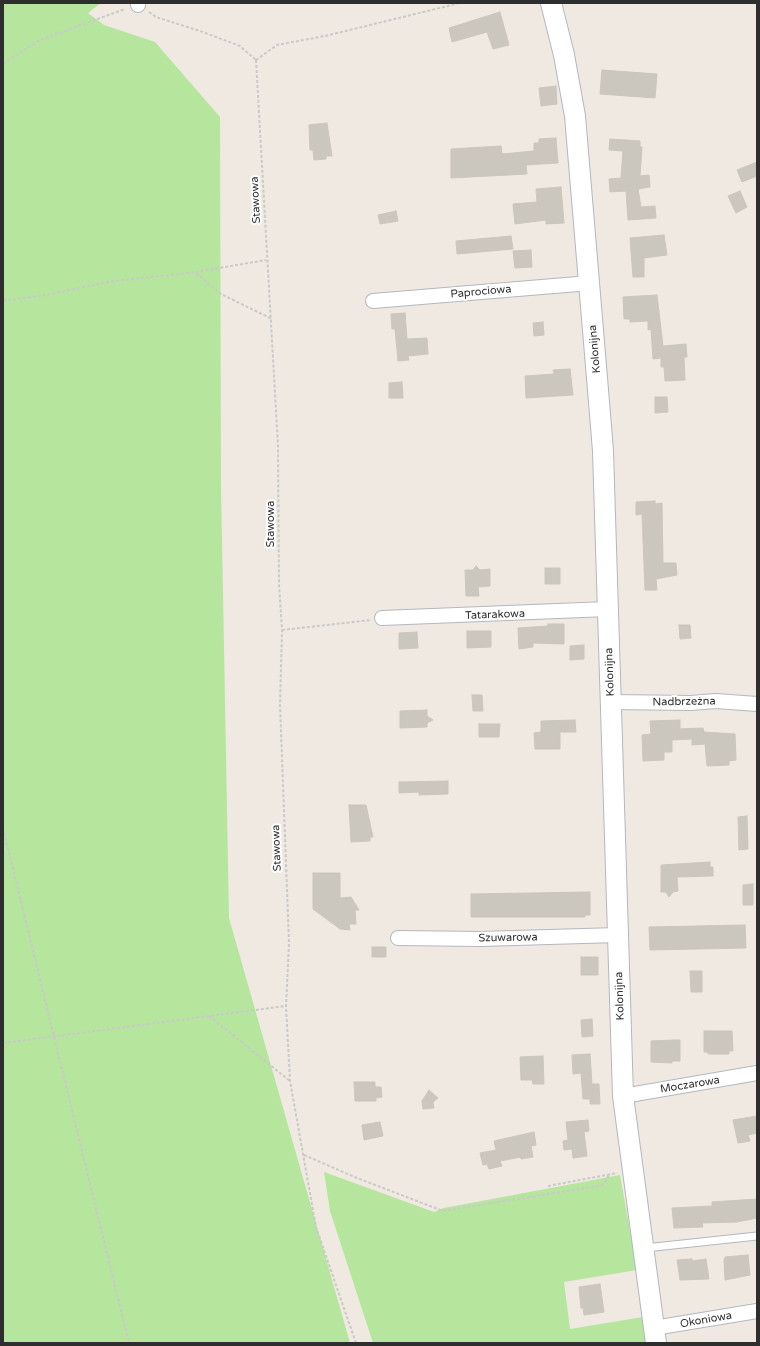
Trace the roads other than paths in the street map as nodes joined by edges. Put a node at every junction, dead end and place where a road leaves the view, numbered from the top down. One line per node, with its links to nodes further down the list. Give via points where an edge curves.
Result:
1 (551, 3): 2 (street, Kolonijna, via 564,54 575,116)
2 (590, 283): 3 (street, Paprociowa); 4 (street, Kolonijna, via 603,451)
3 (373, 301)
4 (608, 609): 5 (street, Tatarakowa); 6 (street, Kolonijna)
5 (382, 618)
6 (611, 702): 7 (street, Nadbrzeżna, via 716,701); 8 (street, Kolonijna)
7 (757, 704)
8 (618, 935): 9 (street, Szuwarowa, via 480,939); 11 (street, Kolonijna)
9 (398, 938)
10 (757, 1074): 11 (street, Moczarowa)
11 (623, 1096): 13 (street, Kolonijna)
12 (757, 1236): 13 (lane)
13 (643, 1248): 15 (street, Kolonijna)
14 (757, 1311): 15 (street, Okoniowa)
15 (655, 1336)

